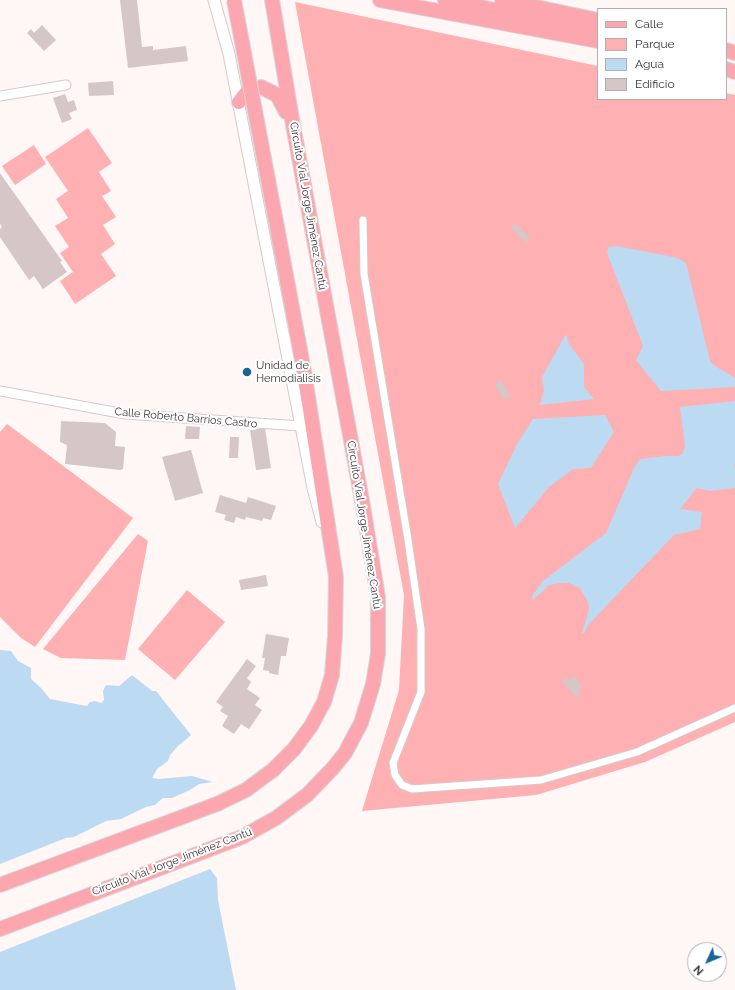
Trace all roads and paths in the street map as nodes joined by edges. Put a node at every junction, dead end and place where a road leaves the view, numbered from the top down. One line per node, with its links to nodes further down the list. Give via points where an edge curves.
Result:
1 (214, 0): 12 (street)
2 (234, 0): 17 (main road, bridge, via 304,371)
3 (272, 0): 13 (main road, Circuito Vial Jorge Jiménez Cantú)
4 (380, 0): 9 (main road)
5 (446, 0): 8 (main road)
6 (502, 0): 7 (main road)
7 (597, 20)
8 (597, 33)
9 (597, 41)
10 (66, 85): 11 (street)
11 (0, 96)
12 (239, 102): 13 (main road, via 247,92 261,87 269,90 277,95); 16 (street)
13 (293, 125): 20 (main road, Circuito Vial Jorge Jiménez Cantú, via 378,597 378,654 373,684 361,723 345,752 320,782 292,807 259,828 242,837)
14 (364, 220): 18 (street, via 364,274 421,629 421,692 393,763 395,775 402,785 412,789 541,780 637,752)
15 (0, 391): 16 (street, Calle Roberto Barrios Castro, via 125,414)
16 (301, 426): 17 (street, via 313,488)
17 (336, 577): 19 (main road, via 332,675 318,714 303,738 285,759 246,790 216,804)
18 (735, 708)
19 (0, 885)
20 (0, 929)

